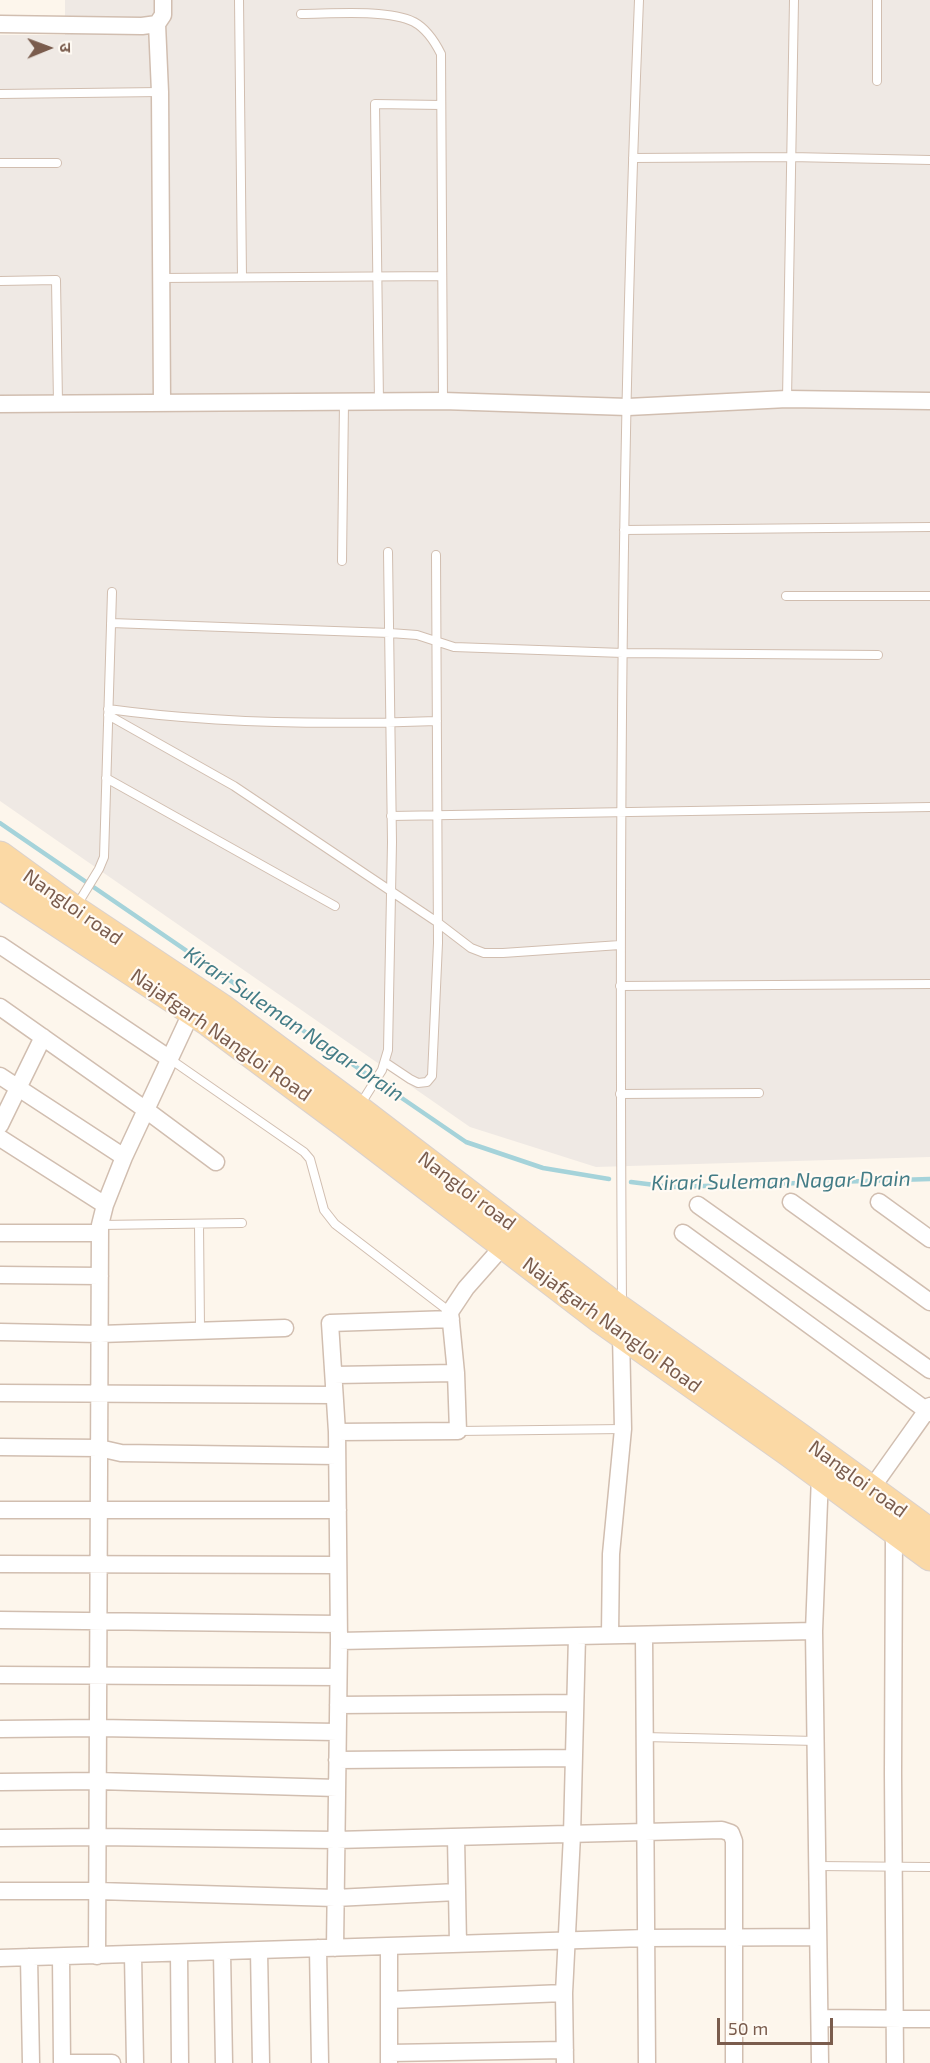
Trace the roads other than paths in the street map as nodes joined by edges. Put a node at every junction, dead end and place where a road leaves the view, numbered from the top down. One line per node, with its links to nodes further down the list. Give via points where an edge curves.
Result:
1 (163, 0): 8 (street, via 163,15)
2 (239, 0): 20 (lane)
3 (639, 0): 14 (lane)
4 (794, 0): 13 (lane)
5 (878, 0): 9 (lane)
6 (301, 14): 12 (lane, via 380,15 416,24 434,39 441,54)
7 (0, 24): 8 (street)
8 (157, 24): 10 (street)
9 (877, 81)
10 (160, 92): 11 (lane); 21 (street)
11 (0, 94)
12 (441, 105): 18 (lane, via 375,104); 19 (lane)
13 (791, 157): 14 (lane); 15 (lane); 23 (lane)
14 (633, 158): 31 (lane)
15 (930, 160)
16 (0, 163): 17 (lane)
17 (57, 163)
18 (378, 276): 19 (lane); 20 (lane); 27 (lane)
19 (442, 276): 24 (lane)
20 (242, 277): 21 (lane)
21 (161, 278): 29 (street)
22 (0, 281): 28 (lane, via 56,280)
23 (788, 399): 25 (street); 31 (street)
24 (443, 401): 27 (street); 31 (street)
25 (930, 401)
26 (344, 402): 27 (street); 29 (street); 36 (lane)
27 (380, 402)
28 (58, 403): 29 (street); 30 (street)
29 (162, 403)
30 (0, 404)
31 (628, 407): 33 (lane)
32 (930, 527): 33 (lane)
33 (624, 530): 43 (lane)
34 (388, 552): 41 (lane)
35 (436, 555): 42 (lane)
36 (342, 561)
37 (112, 592): 40 (lane)
38 (786, 596): 39 (lane)
39 (930, 596)
40 (111, 623): 41 (lane); 45 (lane)
41 (390, 633): 42 (lane); 47 (lane)
42 (437, 641): 43 (lane, via 454,647); 46 (lane)
43 (623, 653): 44 (lane); 50 (lane)
44 (878, 654)
45 (108, 712): 47 (lane, via 226,720); 48 (lane); 55 (lane, via 234,786)
46 (437, 721): 47 (lane); 51 (lane)
47 (390, 723): 52 (lane)
48 (106, 778): 56 (lane, via 104,857); 57 (lane)
49 (930, 807): 50 (lane)
50 (621, 813): 51 (lane); 60 (lane)
51 (437, 815): 52 (lane); 58 (lane)
52 (391, 816): 55 (lane)
53 (0, 855): 56 (main road, Nangloi road)
54 (0, 885): 64 (main road, Najafgarh Nangloi Road)
55 (391, 893): 58 (lane); 67 (lane)
56 (80, 899): 72 (main road, Nangloi road, via 221,1007)
57 (335, 906)
58 (437, 922): 60 (lane, via 484,953); 67 (lane, via 432,1076 427,1083 418,1083)
59 (0, 945): 66 (street)
60 (620, 945): 62 (lane)
61 (930, 984): 62 (lane)
62 (620, 986): 71 (lane)
63 (0, 1007): 65 (street)
64 (192, 1011): 66 (street); 88 (main road, Najafgarh Nangloi Road)
65 (43, 1038): 69 (street); 73 (street)
66 (170, 1059): 73 (street); 92 (lane, via 304,1152 310,1159 324,1210 335,1224)
67 (384, 1066): 72 (lane)
68 (0, 1076): 69 (street)
69 (18, 1088): 74 (street); 76 (street)
70 (759, 1093): 71 (lane)
71 (620, 1094): 93 (lane)
72 (364, 1099): 93 (main road, Nangloi road)
73 (146, 1110): 76 (street); 77 (street)
74 (0, 1125)
75 (0, 1138): 80 (street)
76 (124, 1157): 80 (street)
77 (216, 1162)
78 (791, 1202): 91 (street)
79 (879, 1202): 87 (street)
80 (105, 1205): 84 (street)
81 (698, 1205): 98 (street)
82 (242, 1223): 83 (lane)
83 (199, 1224): 84 (lane); 95 (lane)
84 (100, 1229): 85 (street); 90 (street)
85 (0, 1233)
86 (683, 1233): 104 (street)
87 (930, 1239)
88 (504, 1245): 92 (street, via 466,1288); 93 (main road, Najafgarh Nangloi Road)
89 (0, 1275): 90 (street)
90 (100, 1276): 97 (street)
91 (930, 1302)
92 (451, 1316): 99 (street); 100 (street, via 330,1323)
93 (621, 1322): 105 (street); 111 (main road, Najafgarh Nangloi Road)
94 (285, 1328): 95 (street)
95 (200, 1329): 97 (street)
96 (0, 1332): 97 (street)
97 (100, 1334): 102 (street)
98 (930, 1370)
99 (456, 1372): 100 (street); 106 (street)
100 (334, 1375): 103 (street)
101 (0, 1393): 102 (street)
102 (100, 1393): 103 (street); 109 (street)
103 (333, 1395): 107 (street)
104 (929, 1410): 112 (street)
105 (623, 1429): 106 (lane); 126 (street, via 611,1554)
106 (458, 1431): 107 (street)
107 (337, 1432): 110 (street)
108 (0, 1447): 109 (street)
109 (99, 1448): 110 (street, via 121,1453); 113 (street)
110 (337, 1456): 115 (street)
111 (824, 1466): 112 (main road, Nangloi road); 125 (street)
112 (865, 1497): 116 (main road); 117 (main road, Nangloi road)
113 (99, 1509): 114 (street); 115 (street); 120 (street)
114 (0, 1510)
115 (338, 1510): 121 (street)
116 (894, 1531): 118 (main road); 152 (street)
117 (930, 1532)
118 (930, 1557)
119 (0, 1564): 120 (street)
120 (99, 1564): 121 (street); 123 (street)
121 (338, 1565): 124 (street)
122 (0, 1620): 123 (street)
123 (99, 1620): 124 (street); 130 (street)
124 (338, 1624): 129 (street)
125 (814, 1631): 127 (street); 139 (street)
126 (610, 1635): 127 (street); 128 (street)
127 (644, 1635): 138 (street)
128 (577, 1636): 129 (street); 133 (street)
129 (339, 1641): 132 (street)
130 (98, 1674): 131 (street); 132 (street); 136 (street)
131 (0, 1675)
132 (338, 1677): 134 (street)
133 (575, 1703): 134 (street); 140 (street)
134 (338, 1705): 137 (street)
135 (0, 1728): 136 (street)
136 (98, 1728): 137 (street); 142 (street)
137 (338, 1732): 141 (street)
138 (644, 1737): 139 (lane); 145 (street)
139 (816, 1741): 151 (street)
140 (574, 1758): 141 (street); 146 (street)
141 (337, 1760): 144 (street)
142 (98, 1781): 143 (street); 144 (street); 147 (street)
143 (0, 1782)
144 (337, 1788): 150 (street)
145 (645, 1833): 146 (street); 159 (street); 160 (street, via 731,1833)
146 (572, 1835): 148 (street); 161 (street)
147 (98, 1837): 149 (street); 150 (street); 155 (street)
148 (456, 1837): 150 (street); 156 (street)
149 (0, 1838)
150 (336, 1840): 157 (street)
151 (817, 1866): 152 (lane); 158 (street)
152 (893, 1867): 153 (lane); 176 (street)
153 (930, 1867)
154 (0, 1891): 155 (street)
155 (98, 1891): 157 (street); 169 (street)
156 (457, 1892): 157 (street); 162 (street)
157 (335, 1898): 164 (street)
158 (818, 1937): 160 (street); 175 (street)
159 (646, 1938): 160 (street); 161 (street); 188 (street)
160 (732, 1938): 189 (street)
161 (567, 1941): 162 (street); 173 (street)
162 (458, 1944): 163 (street)
163 (388, 1946): 164 (street); 174 (street)
164 (326, 1948): 165 (street); 187 (street)
165 (259, 1950): 166 (street); 186 (street)
166 (222, 1952): 167 (street); 185 (street)
167 (179, 1953): 168 (street); 184 (street)
168 (133, 1955): 169 (street); 183 (street)
169 (97, 1956): 171 (street)
170 (29, 1957): 171 (street); 172 (street); 180 (street)
171 (61, 1957): 181 (street)
172 (0, 1958)
173 (564, 1993): 174 (street); 178 (street)
174 (389, 2000): 179 (street)
175 (820, 2018): 176 (street); 190 (street)
176 (894, 2019): 177 (street); 191 (street)
177 (930, 2019)
178 (565, 2056): 179 (street)
179 (389, 2058)
180 (31, 2063)
181 (62, 2063): 182 (street)
182 (112, 2063)
183 (135, 2063)
184 (180, 2063)
185 (224, 2063)
186 (261, 2063)
187 (320, 2063)
188 (647, 2063)
189 (734, 2063)
190 (820, 2063)
191 (895, 2063)

